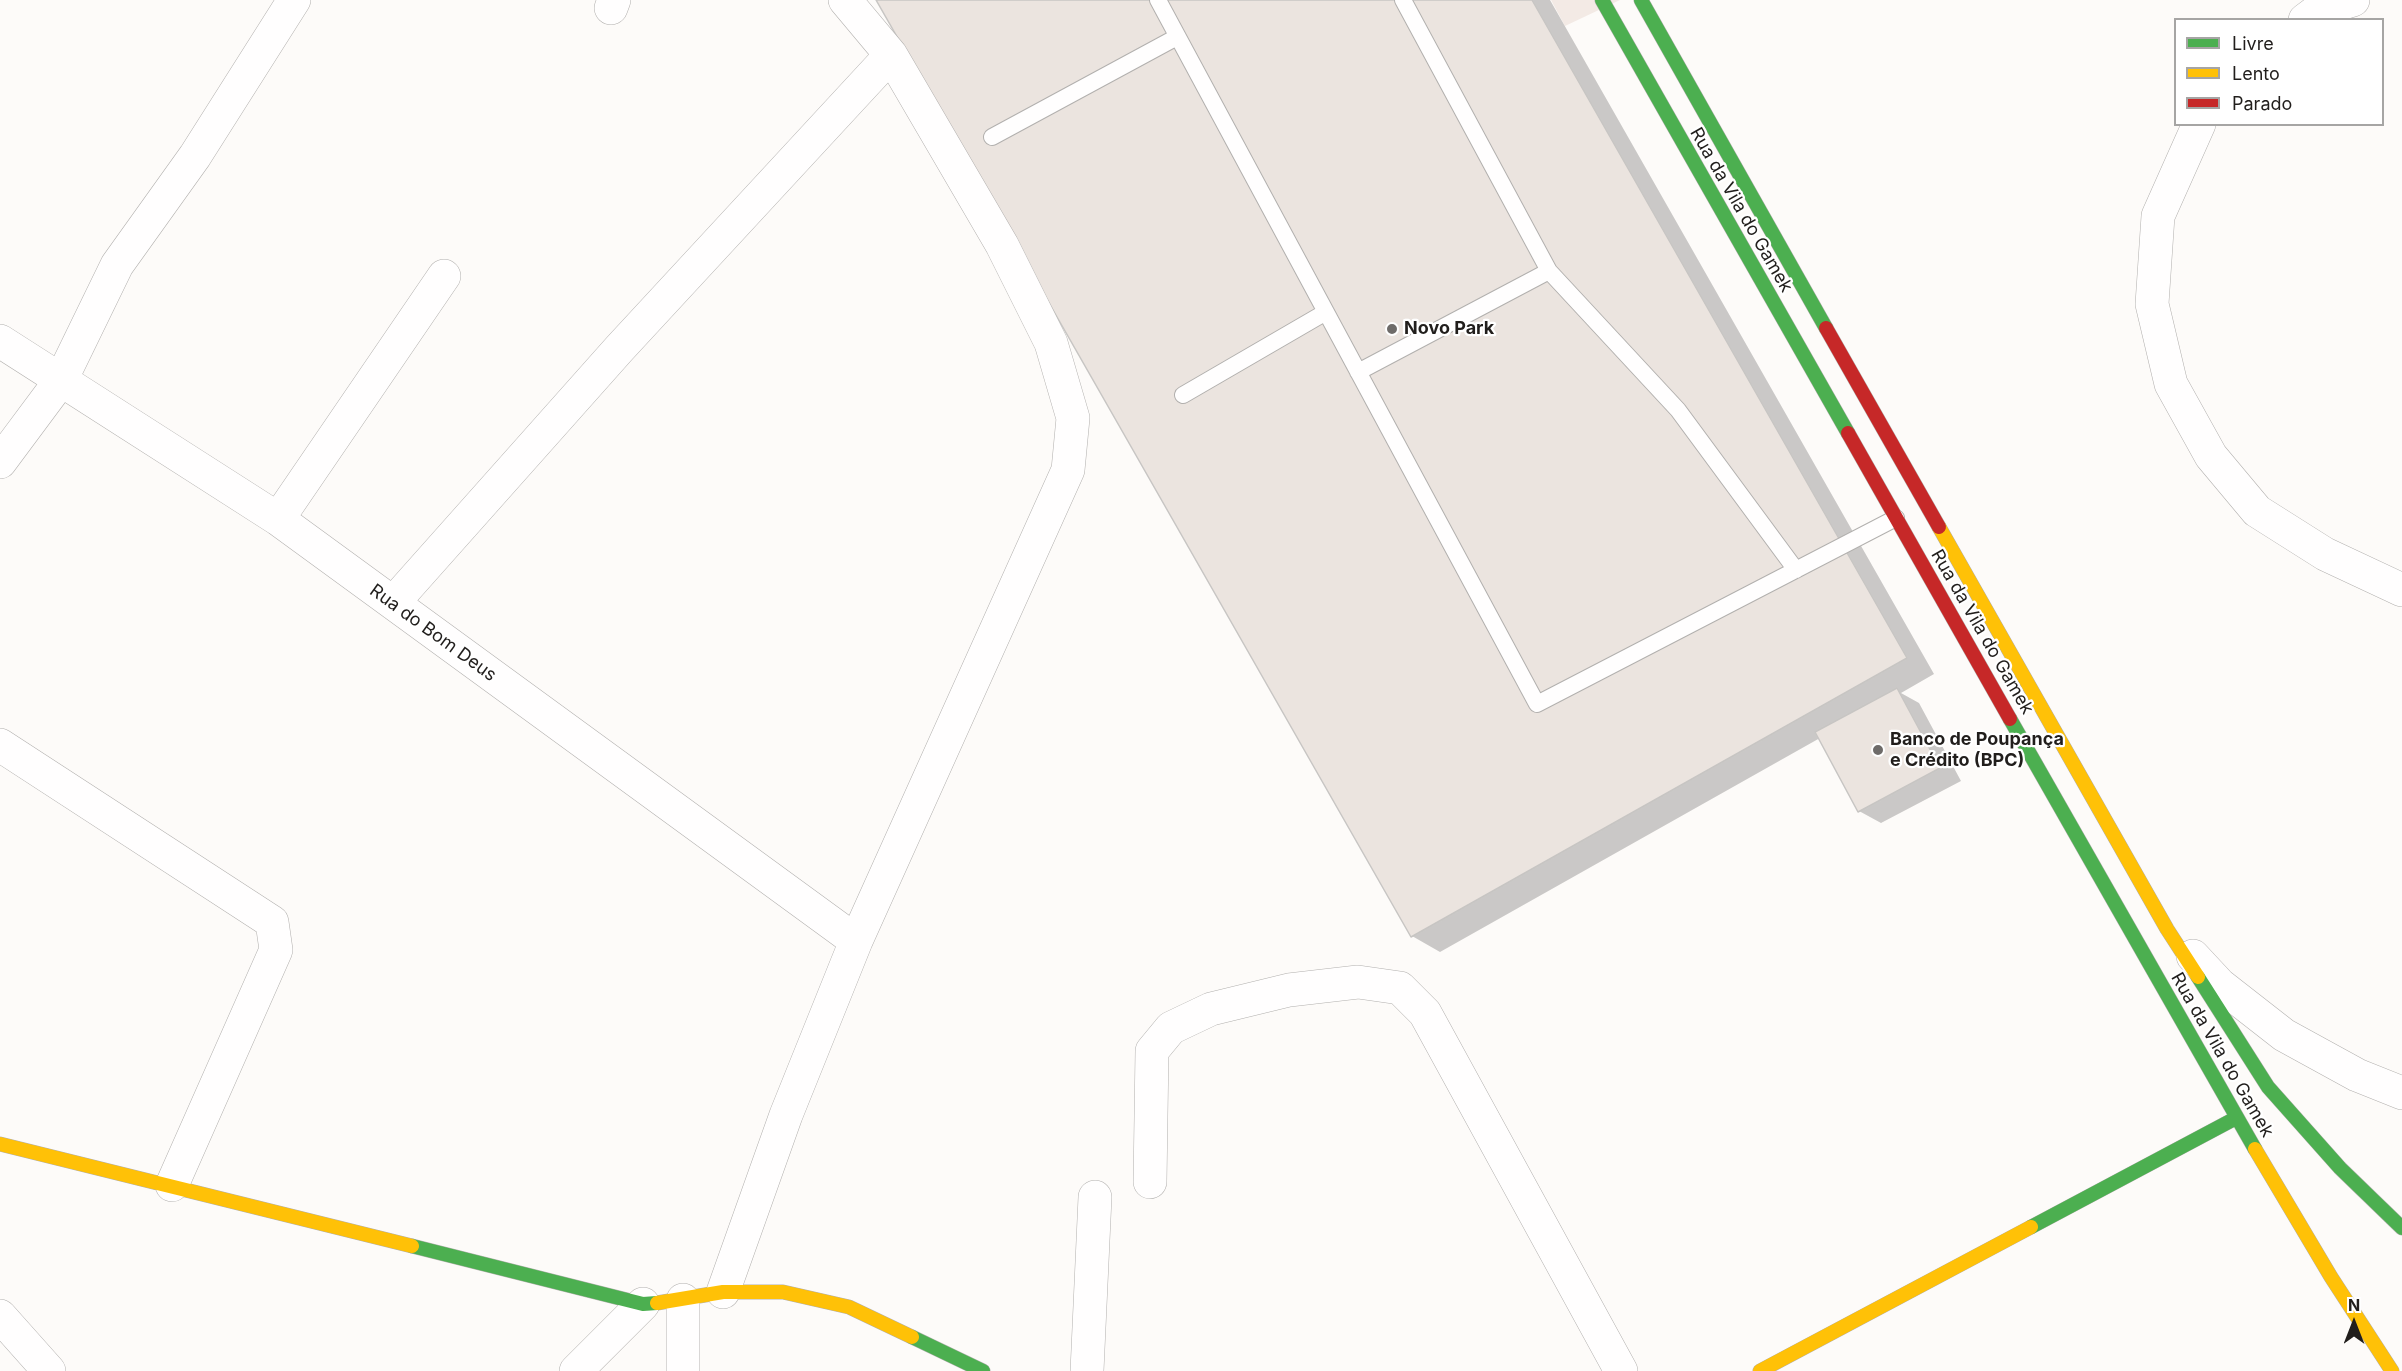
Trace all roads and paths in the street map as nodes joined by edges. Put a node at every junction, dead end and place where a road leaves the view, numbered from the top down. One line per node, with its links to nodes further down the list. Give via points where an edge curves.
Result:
1 (294, 0): 18 (street, via 195,156 117,265)
2 (845, 0): 10 (street)
3 (1158, 0): 9 (lane)
4 (1403, 0): 13 (lane)
5 (1602, 0): 21 (main road, Rua da Vila do Gamek)
6 (1641, 0): 27 (main road, Rua da Vila do Gamek)
7 (2353, 0): 8 (street, via 2317,11)
8 (2308, 18)
9 (1178, 37): 12 (lane); 15 (lane)
10 (891, 55): 25 (street); 28 (street, via 1002,246 1051,343 1073,418 1068,470)
11 (2198, 126): 24 (street, via 2158,216 2152,304 2171,384 2211,456 2257,511 2325,554)
12 (992, 137)
13 (1549, 271): 17 (lane); 23 (lane, via 1678,410)
14 (444, 276): 22 (street)
15 (1326, 312): 17 (lane); 19 (lane)
16 (0, 341): 18 (street, Rua do Bom Deus)
17 (1358, 372): 23 (lane, via 1537,704)
18 (61, 380): 20 (street); 22 (street, Rua do Bom Deus)
19 (1183, 395)
20 (0, 462)
21 (1896, 518): 23 (lane); 30 (main road, Rua da Vila do Gamek)
22 (278, 519): 25 (street, Rua do Bom Deus)
23 (1796, 570)
24 (2402, 590)
25 (393, 603): 28 (street, Rua do Bom Deus)
26 (0, 745): 33 (street, via 272,922 276,950)
27 (2167, 929): 29 (street, via 2220,985 2283,1035 2357,1075); 35 (main road, Rua da Vila do Gamek, via 2268,1087 2340,1168)
28 (856, 941): 36 (street, via 786,1116)
29 (2402, 1093)
30 (2236, 1118): 46 (main road); 47 (main road, Rua da Vila do Gamek)
31 (0, 1144): 33 (main road)
32 (1150, 1182): 45 (street, via 1152,1051 1171,1028 1211,1009 1289,990 1358,982 1400,988 1425,1013)
33 (172, 1185): 38 (main road)
34 (1095, 1197): 44 (street)
35 (2402, 1228)
36 (723, 1292): 37 (main road); 43 (main road, via 783,1292 849,1307)
37 (683, 1300): 38 (main road); 42 (street)
38 (643, 1304): 41 (street)
39 (0, 1316): 40 (street)
40 (49, 1371)
41 (576, 1371)
42 (683, 1371)
43 (983, 1371)
44 (1088, 1371)
45 (1621, 1371)
46 (1760, 1371)
47 (2392, 1371)

